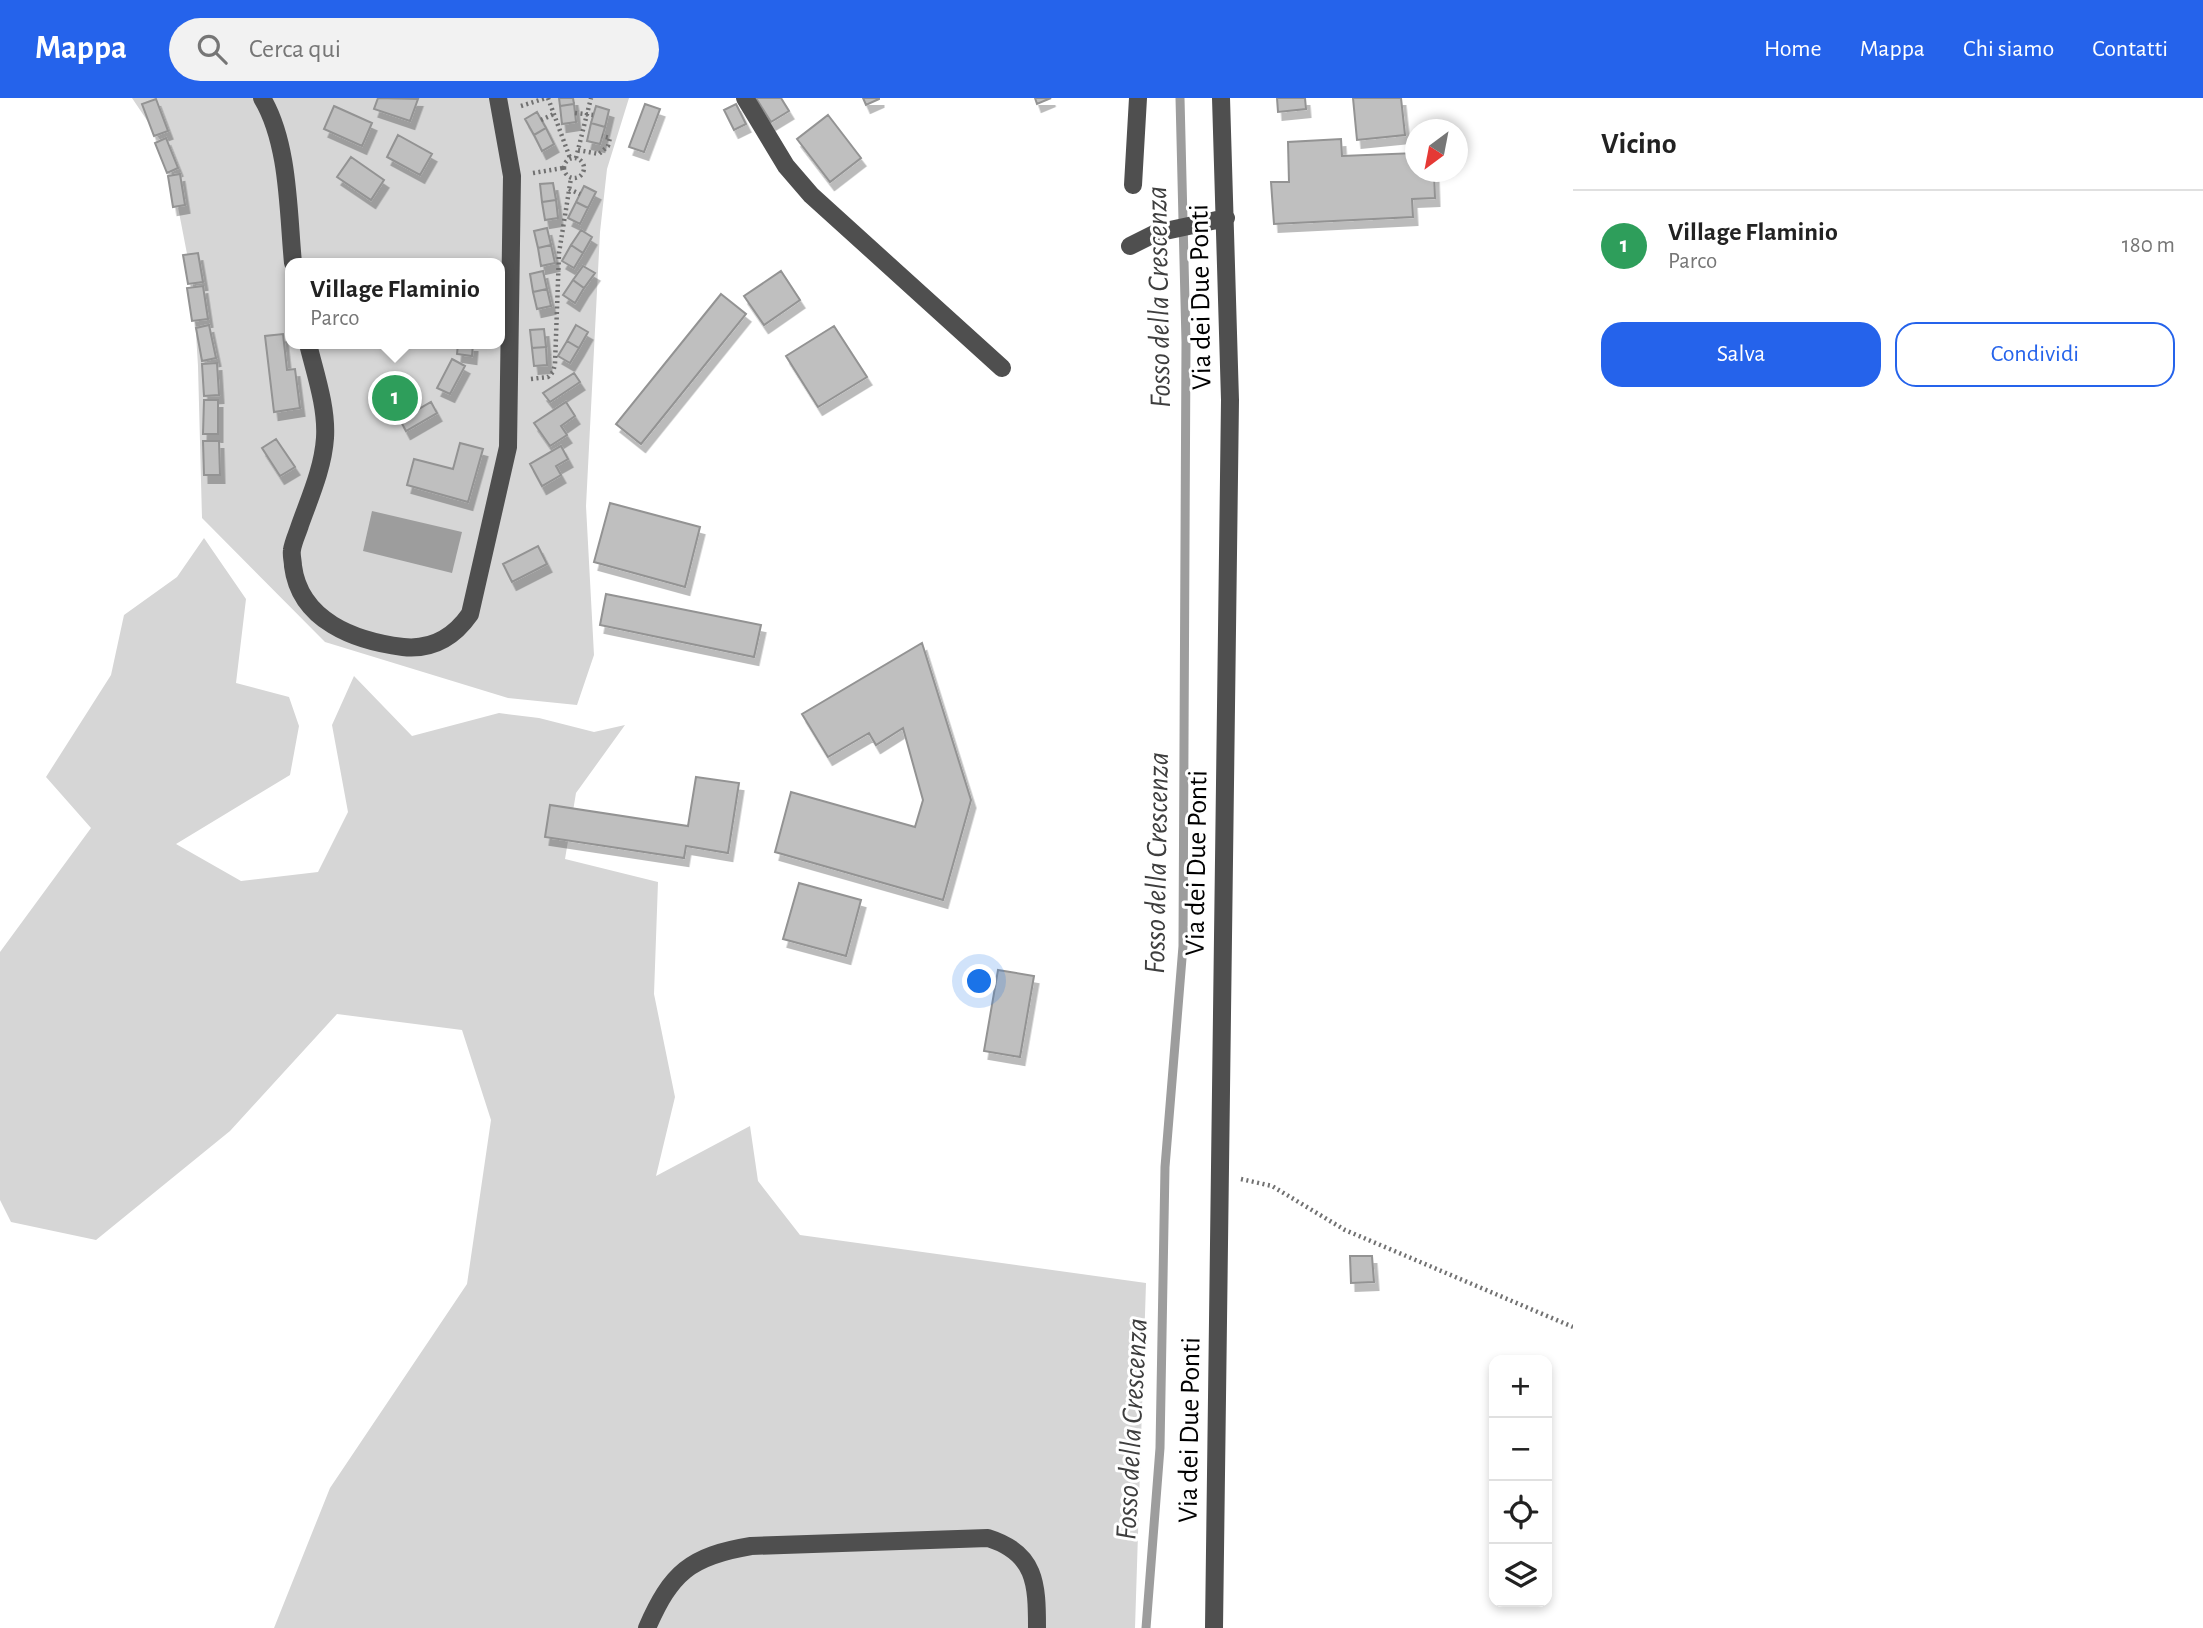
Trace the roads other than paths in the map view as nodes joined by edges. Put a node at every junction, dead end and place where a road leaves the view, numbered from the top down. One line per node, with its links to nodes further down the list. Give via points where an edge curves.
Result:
1 (262, 98): 9 (street, via 280,139)
2 (498, 98): 10 (street, via 512,176 508,447 470,614 447,639 412,648 357,637 319,616 304,600 292,550 325,436)
3 (744, 98): 11 (street, via 786,166 811,195)
4 (1138, 98): 6 (street)
5 (1221, 98): 7 (street, Via dei Due Ponti)
6 (1133, 185)
7 (1226, 218): 8 (street, via 1156,233); 14 (street, Via dei Due Ponti, via 1230,400)
8 (1130, 246)
9 (292, 258)
10 (309, 349)
11 (1002, 368)
12 (647, 1628): 13 (street, via 657,1604 680,1572 723,1550 988,1538 1003,1543 1026,1562 1037,1589)
13 (1037, 1628)
14 (1214, 1628)

